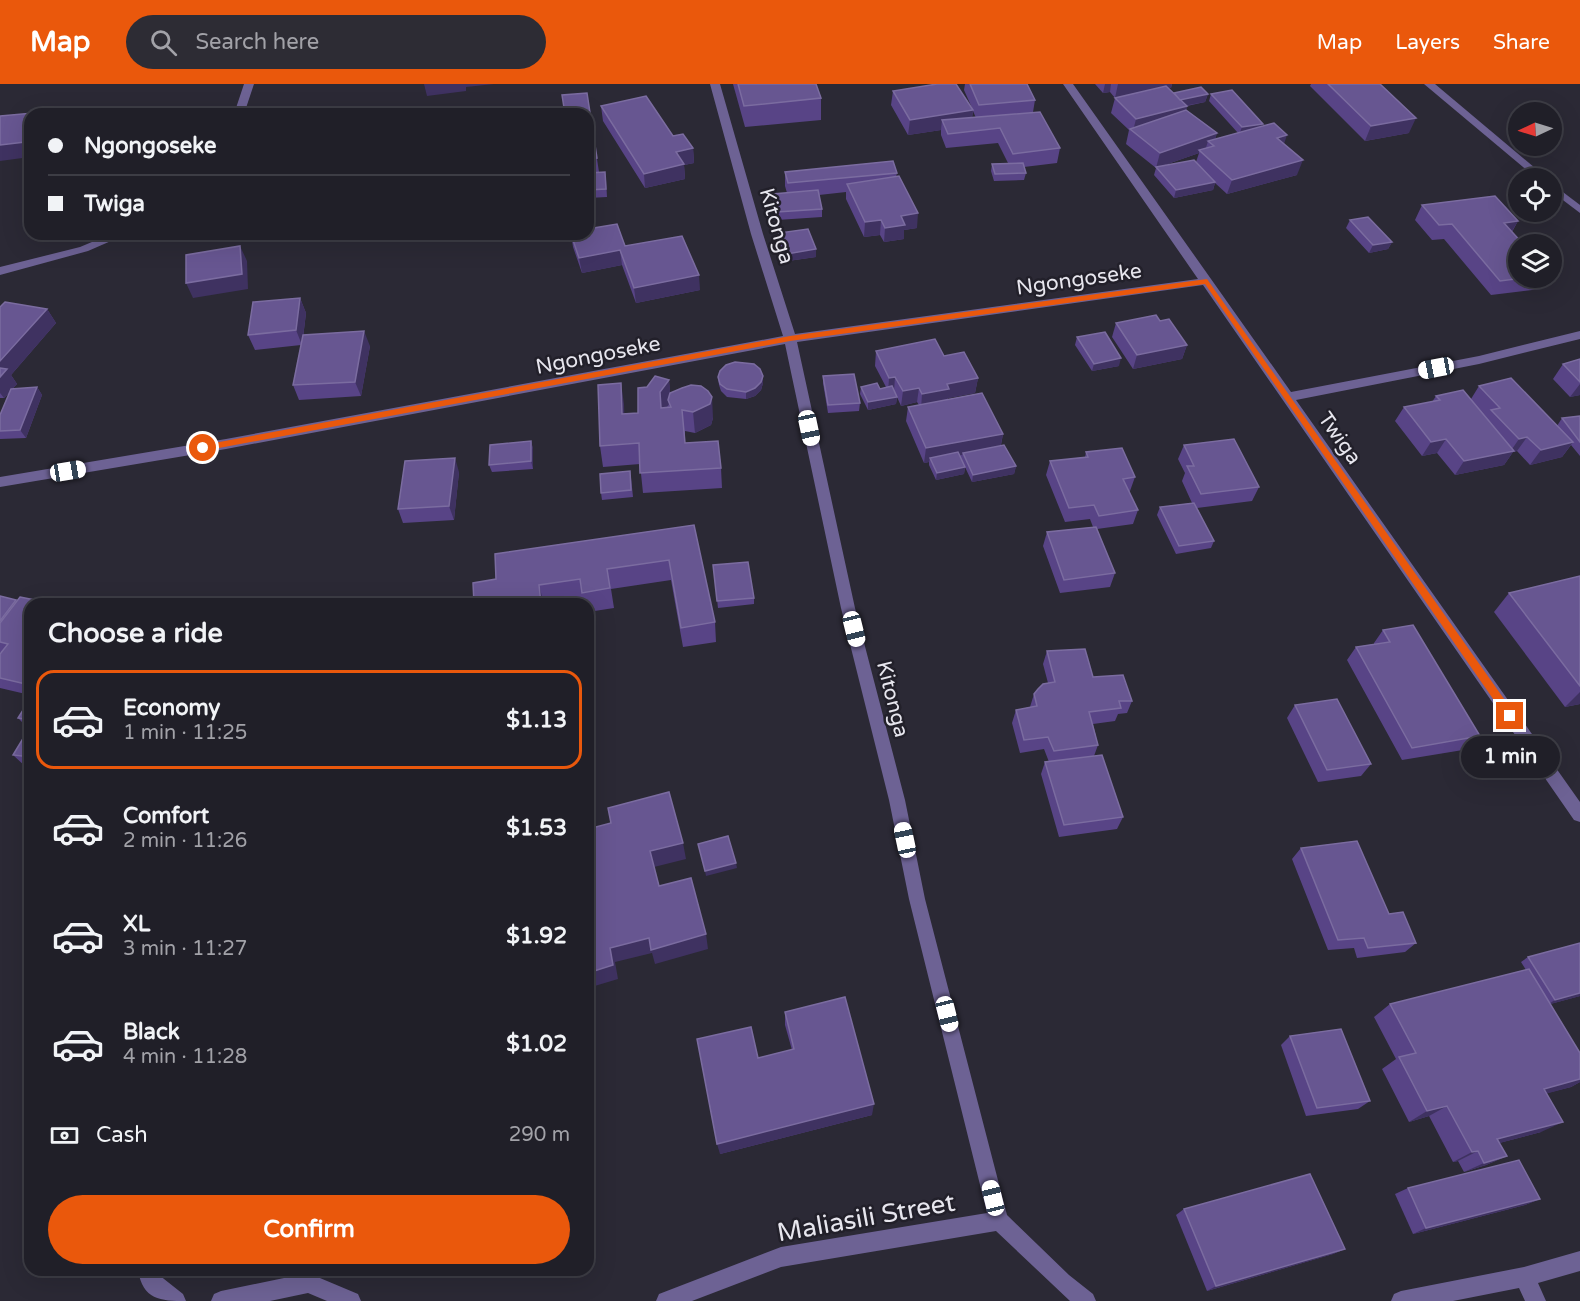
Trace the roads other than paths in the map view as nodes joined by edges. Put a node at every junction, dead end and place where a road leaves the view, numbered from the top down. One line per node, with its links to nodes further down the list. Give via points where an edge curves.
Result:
1 (249, 84): 5 (street)
2 (715, 84): 13 (street, Kitonga)
3 (1068, 84): 11 (street, Twiga)
4 (1429, 84): 6 (street)
5 (241, 108)
6 (1530, 168)
7 (1562, 195): 8 (street)
8 (1580, 210)
9 (106, 240): 10 (street)
10 (0, 271)
11 (1207, 281): 13 (street, Ngongoseke); 14 (street, Twiga)
12 (1580, 335): 14 (street, via 1479,360)
13 (790, 339): 15 (street, Ngongoseke, via 238,442); 17 (street, Kitonga, via 848,608)
14 (1288, 397): 16 (street, Twiga)
15 (0, 482)
16 (1580, 815)
17 (999, 1221): 24 (street, Maliasili Street, via 781,1257); 25 (street)
18 (1580, 1261): 20 (street)
19 (149, 1276): 21 (street, via 150,1281)
20 (1524, 1277): 26 (street); 27 (street)
21 (176, 1301)
22 (221, 1301): 23 (street, via 308,1283)
23 (351, 1301)
24 (666, 1301)
25 (1086, 1301)
26 (1401, 1301)
27 (1536, 1301)

